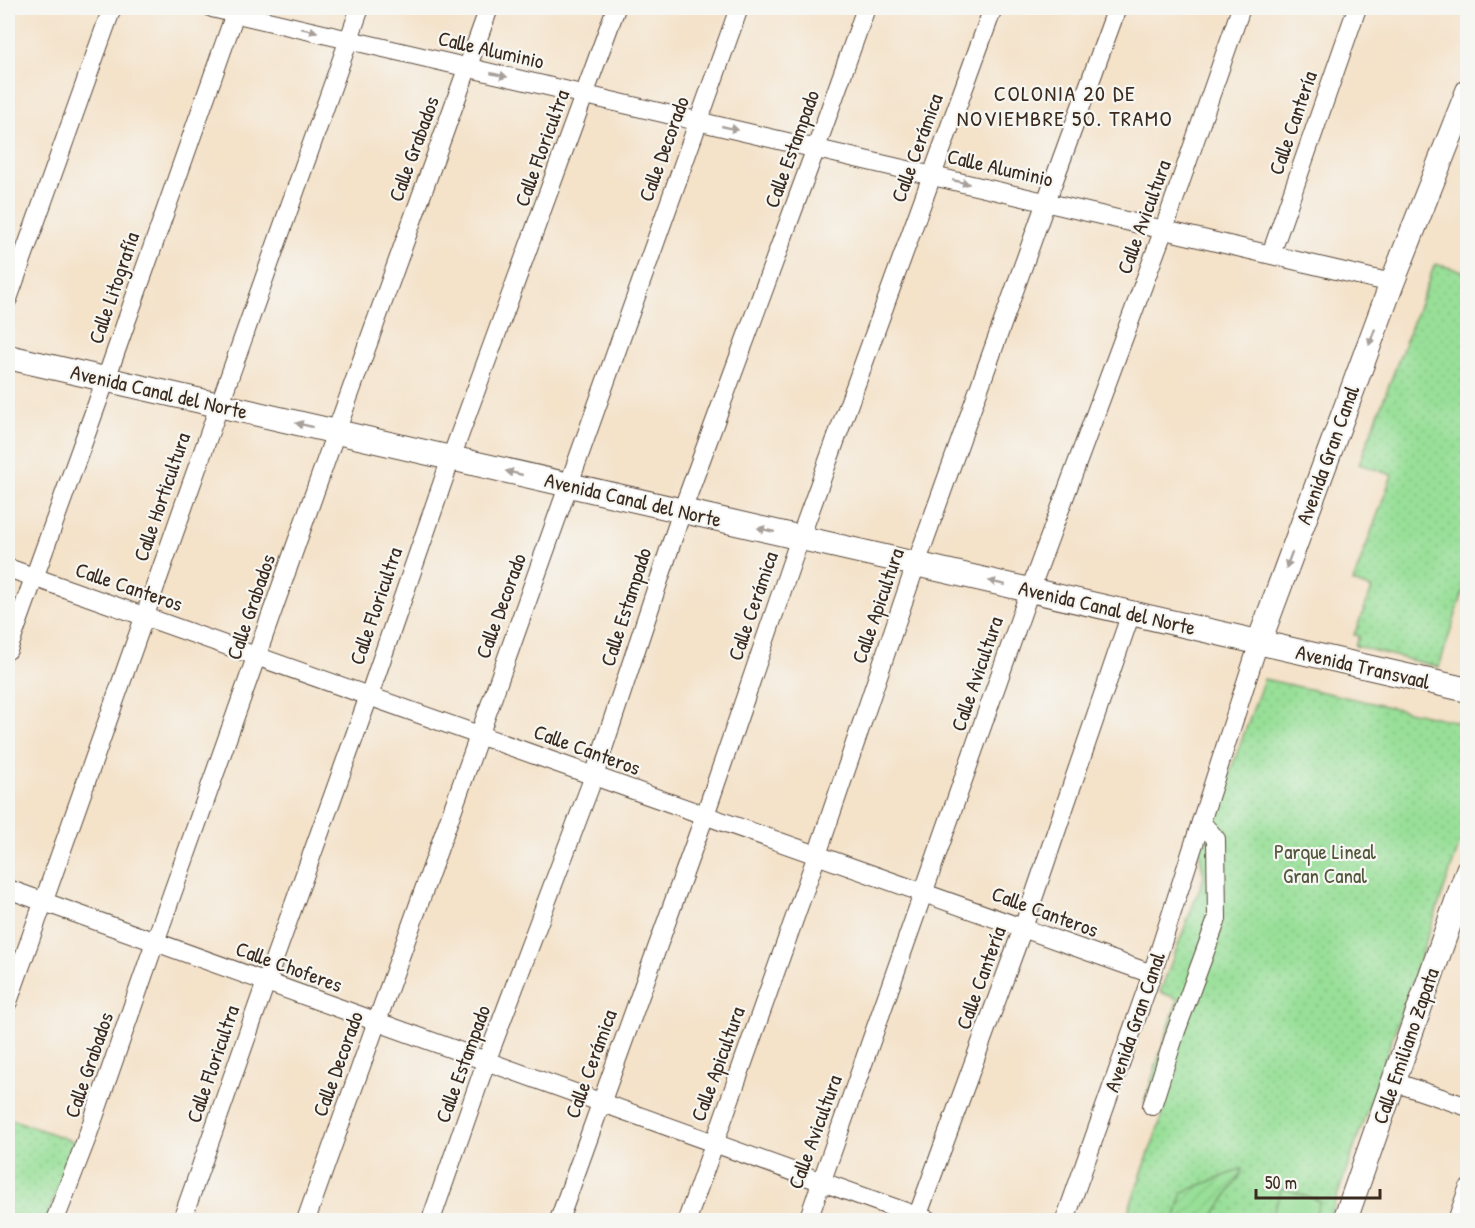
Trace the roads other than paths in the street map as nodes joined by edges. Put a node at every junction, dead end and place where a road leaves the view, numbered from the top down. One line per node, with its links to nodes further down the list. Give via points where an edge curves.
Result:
1 (112, 8): 24 (street)
2 (212, 8): 12 (street, Calle Aluminio)
3 (360, 8): 13 (street, Calle Horticultura)
4 (489, 8): 14 (street, Calle Grabados)
5 (616, 8): 16 (street, Calle Floricultra)
6 (739, 8): 17 (street, Calle Decorado)
7 (866, 8): 18 (street, Calle Estampado)
8 (993, 8): 19 (street, Calle Cerámica)
9 (1118, 8): 20 (street, Calle Apicultura)
10 (1241, 8): 21 (street, Calle Avicultura)
11 (1358, 8): 22 (street, Calle Cantería)
12 (236, 10): 13 (street, Calle Aluminio, one-way to 13); 26 (street, Calle Litografía)
13 (348, 39): 14 (street, Calle Aluminio); 27 (street, Calle Horticultura)
14 (467, 67): 16 (street, Calle Aluminio, one-way to 16); 28 (street, Calle Grabados)
15 (1467, 92): 23 (main road, Avenida Gran Canal)
16 (585, 95): 17 (street, Calle Aluminio); 29 (street, Calle Floricultra)
17 (698, 121): 18 (street, Calle Aluminio, one-way to 18); 30 (street, Calle Decorado)
18 (816, 148): 19 (street, Calle Aluminio); 31 (street, Calle Estampado)
19 (932, 175): 20 (street, Calle Aluminio, one-way to 20); 32 (street, Calle Cerámica)
20 (1046, 202): 21 (street, Calle Aluminio); 33 (street, Calle Apicultura)
21 (1164, 230): 22 (street, Calle Aluminio); 36 (street, Calle Avicultura)
22 (1271, 254): 23 (street, Calle Aluminio)
23 (1392, 282): 39 (main road, Avenida Gran Canal, one-way to 39)
24 (8, 299)
25 (8, 357): 26 (main road, Avenida Canal del Norte)
26 (106, 379): 27 (main road, Avenida Canal del Norte); 35 (street, Calle Litografía)
27 (218, 405): 28 (main road, Avenida Canal del Norte, one-way to 27); 38 (street, Calle Horticultura)
28 (336, 432): 29 (main road, Avenida Canal del Norte); 41 (street, Calle Grabados)
29 (451, 458): 30 (main road, Avenida Canal del Norte, one-way to 29); 43 (street, Calle Floricultra)
30 (568, 485): 31 (main road, Avenida Canal del Norte); 44 (street, Calle Decorado)
31 (682, 511): 32 (main road, Avenida Canal del Norte, one-way to 31); 45 (street, Calle Estampado)
32 (801, 538): 33 (main road, Avenida Canal del Norte); 46 (street, Calle Cerámica)
33 (916, 564): 36 (main road, Avenida Canal del Norte, one-way to 33); 48 (street, Calle Apicultura)
34 (8, 568): 35 (street, Calle Canteros)
35 (34, 577): 38 (street, Calle Canteros); 40 (street, Calle Litografía)
36 (1030, 590): 37 (main road, Avenida Canal del Norte); 51 (street, Calle Avicultura)
37 (1131, 613): 39 (main road, Avenida Canal del Norte); 53 (street, Calle Cantería)
38 (144, 616): 41 (street, Calle Canteros); 52 (street, Calle Horticultura)
39 (1259, 642): 42 (main road, Avenida Transvaal); 47 (street, Avenida Gran Canal)
40 (8, 650)
41 (257, 656): 43 (street, Calle Canteros); 54 (street, Calle Grabados)
42 (1458, 689)
43 (369, 696): 44 (street, Calle Canteros); 56 (street, Calle Floricultra)
44 (479, 735): 45 (street, Calle Canteros); 58 (street, Calle Decorado)
45 (594, 776): 46 (street, Calle Canteros); 59 (street, Calle Estampado)
46 (705, 815): 48 (street, Calle Canteros); 61 (street, Calle Cerámica)
47 (1201, 822): 55 (street, Avenida Gran Canal); 62 (street, Avenida Gran Canal, via 1216,839 1217,919)
48 (817, 855): 51 (street, Calle Canteros); 64 (street, Calle Apicultura)
49 (1467, 870): 60 (main road, Calle Emiliano Zapata)
50 (8, 889): 52 (street, Calle Choferes)
51 (924, 893): 53 (street, Calle Canteros); 65 (street, Calle Avicultura)
52 (42, 902): 54 (street, Calle Choferes); 57 (street, Calle Horticultura)
53 (1023, 928): 55 (street, Calle Canteros); 67 (street, Calle Cantería)
54 (155, 942): 56 (street, Calle Choferes); 68 (street, Calle Grabados)
55 (1152, 974): 75 (street, Avenida Gran Canal)
56 (266, 982): 58 (street, Calle Choferes); 69 (street, Calle Floricultra)
57 (8, 1002)
58 (377, 1023): 59 (street, Calle Choferes); 70 (street, Calle Decorado)
59 (486, 1062): 61 (street, Calle Choferes); 71 (street, Calle Estampado)
60 (1394, 1082): 63 (street); 76 (main road, Calle Emiliano Zapata)
61 (601, 1103): 64 (street, Calle Choferes); 72 (street, Calle Cerámica)
62 (1152, 1106)
63 (1467, 1107)
64 (714, 1143): 65 (street, Calle Choferes); 73 (street, Calle Apicultura)
65 (821, 1182): 67 (street, Calle Choferes); 74 (street, Calle Avicultura)
66 (1467, 1189): 77 (street)
67 (920, 1219)
68 (55, 1221)
69 (182, 1221)
70 (306, 1221)
71 (431, 1221)
72 (559, 1221)
73 (687, 1221)
74 (808, 1221)
75 (1065, 1221)
76 (1345, 1221)
77 (1457, 1221)

